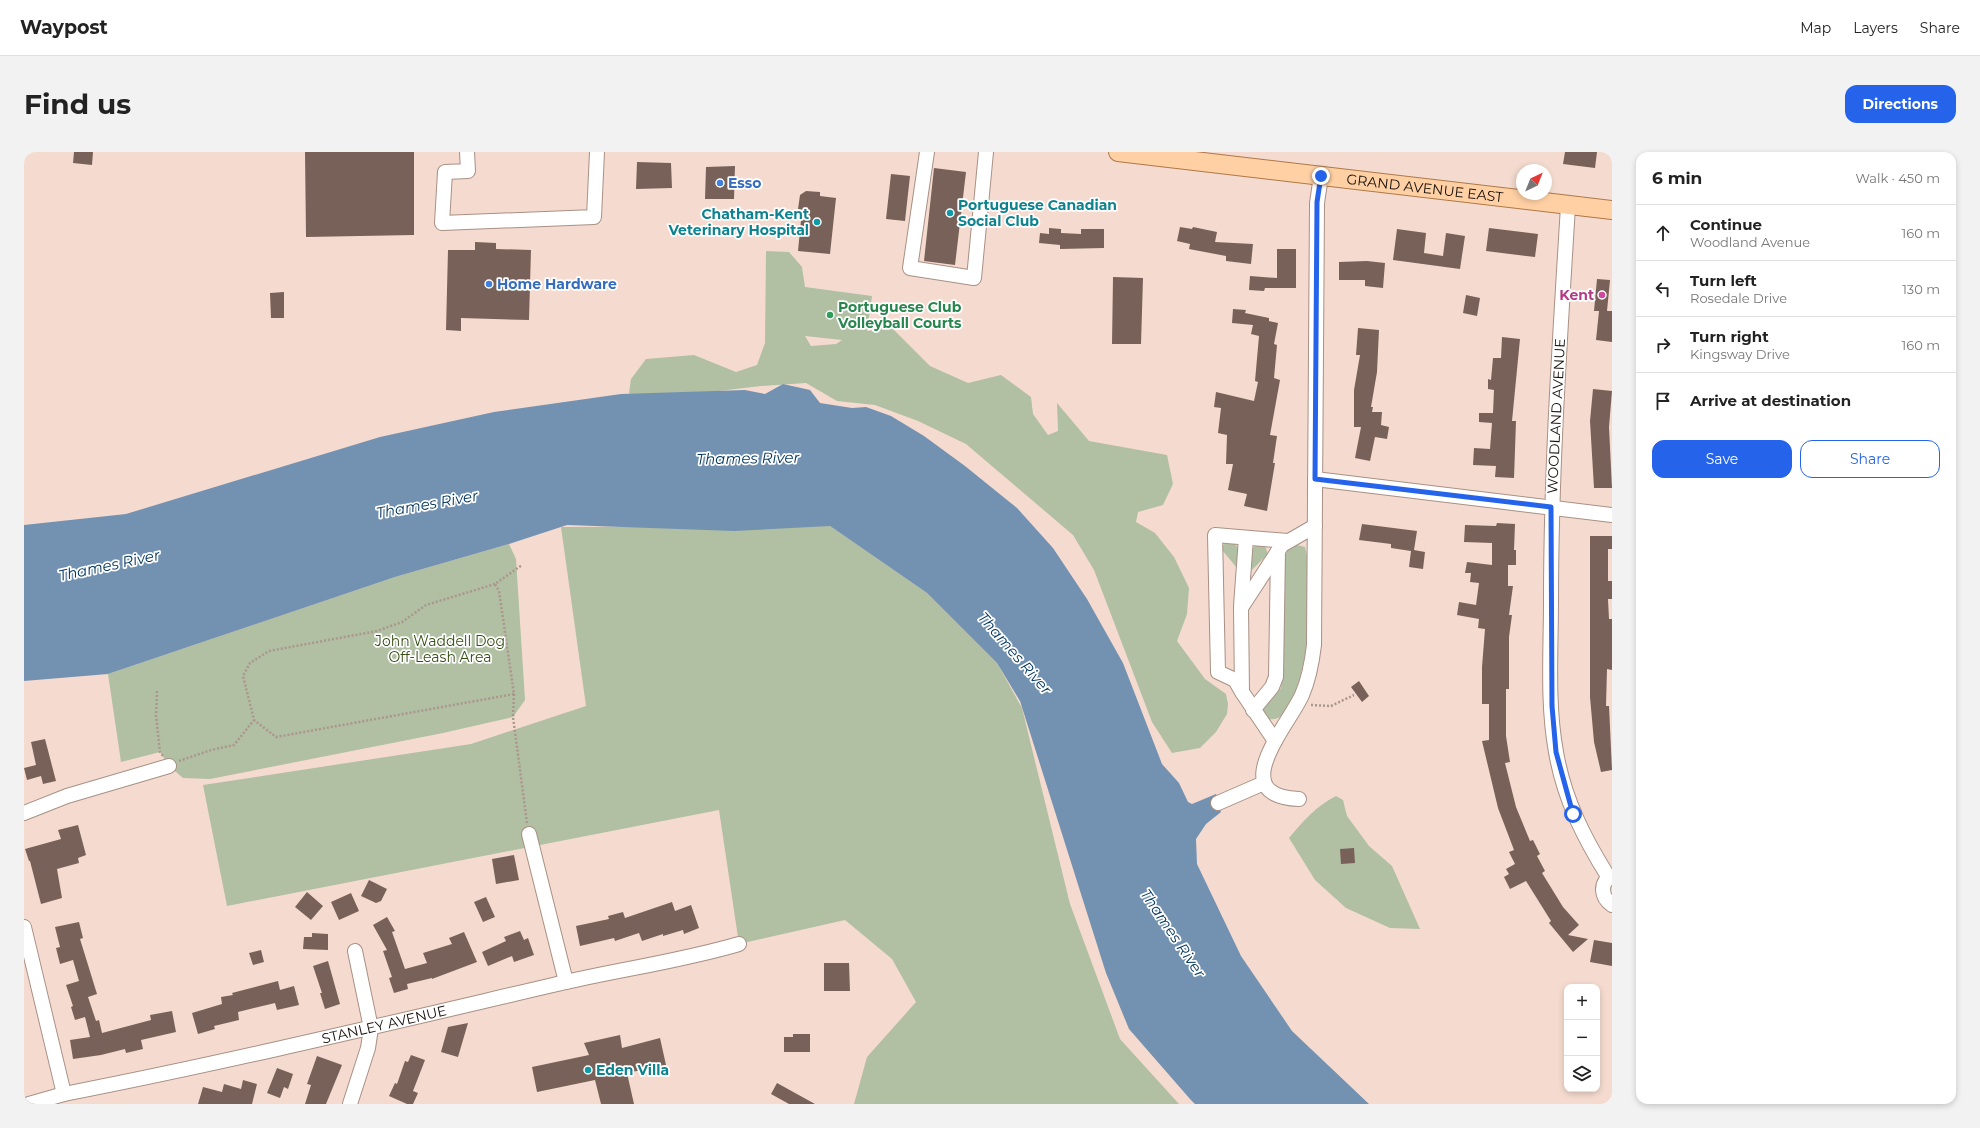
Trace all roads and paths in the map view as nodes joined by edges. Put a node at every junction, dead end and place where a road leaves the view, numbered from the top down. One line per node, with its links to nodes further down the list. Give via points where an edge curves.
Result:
1 (467, 152): 2 (street, via 468,171 445,172 442,223 594,217)
2 (597, 152)
3 (927, 152): 4 (street, via 910,268 974,278)
4 (986, 152)
5 (1118, 152): 6 (main road, GRAND AVENUE EAST)
6 (1321, 176): 7 (main road, GRAND AVENUE EAST); 9 (street, via 1317,202)
7 (1568, 206): 8 (main road, GRAND AVENUE EAST); 10 (street, WOODLAND AVENUE)
8 (1612, 210)
9 (1315, 479): 10 (street); 12 (street)
10 (1551, 507): 11 (street); 32 (street, WOODLAND AVENUE, via 1552,706 1556,752 1573,814 1589,847)
11 (1612, 515)
12 (1315, 526): 14 (street); 22 (street, via 1314,645 1308,677)
13 (1246, 538): 14 (street); 17 (street); 19 (street, via 1215,535 1218,672 1235,680)
14 (1283, 546): 17 (street); 23 (street, via 1276,677 1272,687)
15 (522, 565): 16 (path)
16 (495, 584): 20 (path, via 499,591); 24 (path, via 426,605 402,622 377,631 269,651 250,663 243,676)
17 (1241, 608): 19 (street)
18 (157, 691): 26 (path, via 156,716 160,752)
19 (1242, 692): 23 (street)
20 (514, 694): 24 (path, via 276,737); 31 (path, via 513,717)
21 (1354, 695): 22 (path, via 1331,706)
22 (1296, 705): 25 (street)
23 (1253, 710): 25 (street)
24 (254, 720): 26 (path, via 234,745 195,755)
25 (1275, 741): 27 (street, via 1264,766)
26 (170, 766): 30 (street, via 67,796)
27 (1264, 783): 28 (street, via 1279,796); 29 (street)
28 (1299, 799)
29 (1218, 803)
30 (24, 813)
31 (528, 834): 37 (street)
32 (1610, 877): 33 (street, WOODLAND AVENUE, via 1603,887 1603,892 1604,898)
33 (1612, 905)
34 (24, 926): 39 (street)
35 (739, 944): 37 (street, STANLEY AVENUE)
36 (355, 951): 38 (street)
37 (566, 982): 38 (street, STANLEY AVENUE)
38 (371, 1028): 39 (street, STANLEY AVENUE); 41 (street, via 368,1048)
39 (71, 1097): 40 (street, STANLEY AVENUE)
40 (29, 1104)
41 (350, 1104)

